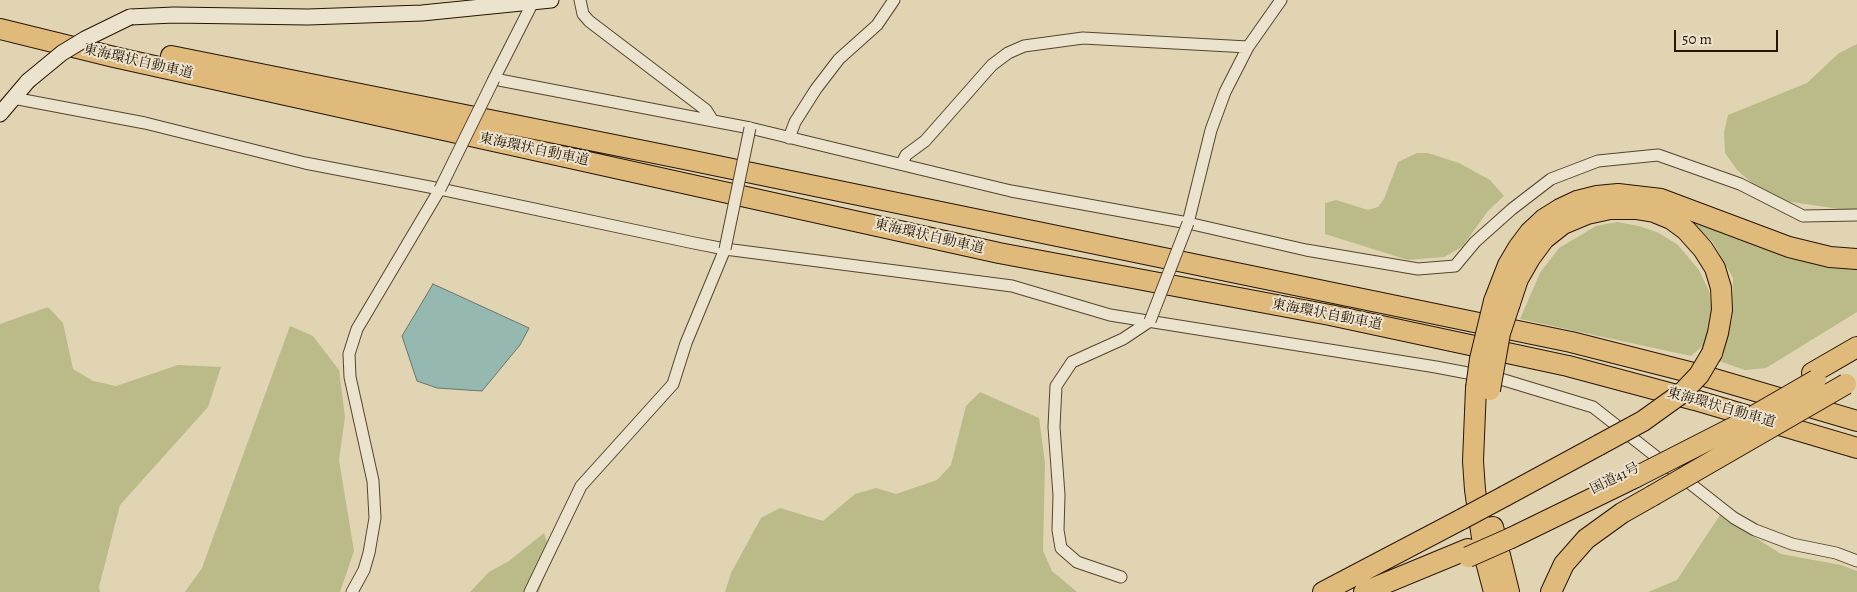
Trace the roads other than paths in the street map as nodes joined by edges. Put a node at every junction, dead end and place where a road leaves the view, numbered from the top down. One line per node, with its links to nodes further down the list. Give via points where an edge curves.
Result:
1 (551, 0): 5 (street)
2 (580, 0): 12 (street, via 583,14 589,21 706,110)
3 (894, 0): 14 (street, via 877,25 827,74 795,122)
4 (1281, 0): 8 (street)
5 (533, 2): 9 (street); 10 (street, bridge, via 413,14 130,17 62,53)
6 (0, 24): 28 (highway, 東海環状自動車道, via 684,159 1571,342 1701,375)
7 (0, 29): 29 (highway, 東海環状自動車道, via 114,58 999,253 1330,315 1568,366)
8 (1248, 46): 15 (street, via 1083,38 1024,46 992,65 925,141 906,155); 18 (street, via 1210,130)
9 (494, 79): 12 (street); 16 (street, bridge)
10 (13, 98): 11 (street); 16 (street, via 145,123 305,163)
11 (0, 114)
12 (713, 121): 13 (street)
13 (750, 128): 14 (street); 19 (street, bridge)
14 (789, 138): 15 (street)
15 (902, 164): 18 (street, via 1011,191)
16 (440, 189): 19 (street); 33 (street, via 357,329 349,354 350,377 373,481 375,518 364,570)
17 (1857, 215): 18 (street, via 1803,216 1740,184 1658,155 1598,161 1551,179 1475,242 1455,266 1418,269 1306,250)
18 (1188, 223): 22 (street, bridge)
19 (725, 249): 22 (street, via 1012,286 1110,315); 34 (street, via 686,343 673,384 580,486)
20 (1857, 259): 21 (highway, via 1830,257 1789,247 1661,199 1618,194 1596,196 1560,209 1530,232 1508,265)
21 (1502, 302): 27 (highway, bridge, via 1480,359); 35 (highway, bridge, via 1544,239 1563,224 1610,209 1636,209 1671,219 1686,230 1714,268 1721,288 1722,310 1712,353 1699,375 1682,393 1643,421)
22 (1150, 320): 31 (street, via 1436,366 1504,380 1593,407 1734,518 1792,544); 32 (street, via 1123,339 1072,362 1056,386 1054,427 1060,548 1077,562)
23 (1857, 347): 25 (highway, 国道41号)
24 (1857, 355): 25 (highway, 国道41号)
25 (1814, 377): 30 (highway, 国道41号, bridge, via 1738,425)
26 (1851, 380): 40 (highway, bridge, via 1622,513 1586,539 1564,564)
27 (1483, 389): 38 (highway, via 1473,461 1484,550); 39 (highway, via 1493,526)
28 (1857, 421)
29 (1857, 448)
30 (1468, 553): 36 (highway, 国道41号); 37 (highway, 国道41号)
31 (1857, 561)
32 (1121, 576)
33 (352, 592)
34 (530, 592)
35 (1322, 592)
36 (1364, 592)
37 (1382, 592)
38 (1494, 592)
39 (1509, 592)
40 (1551, 592)

